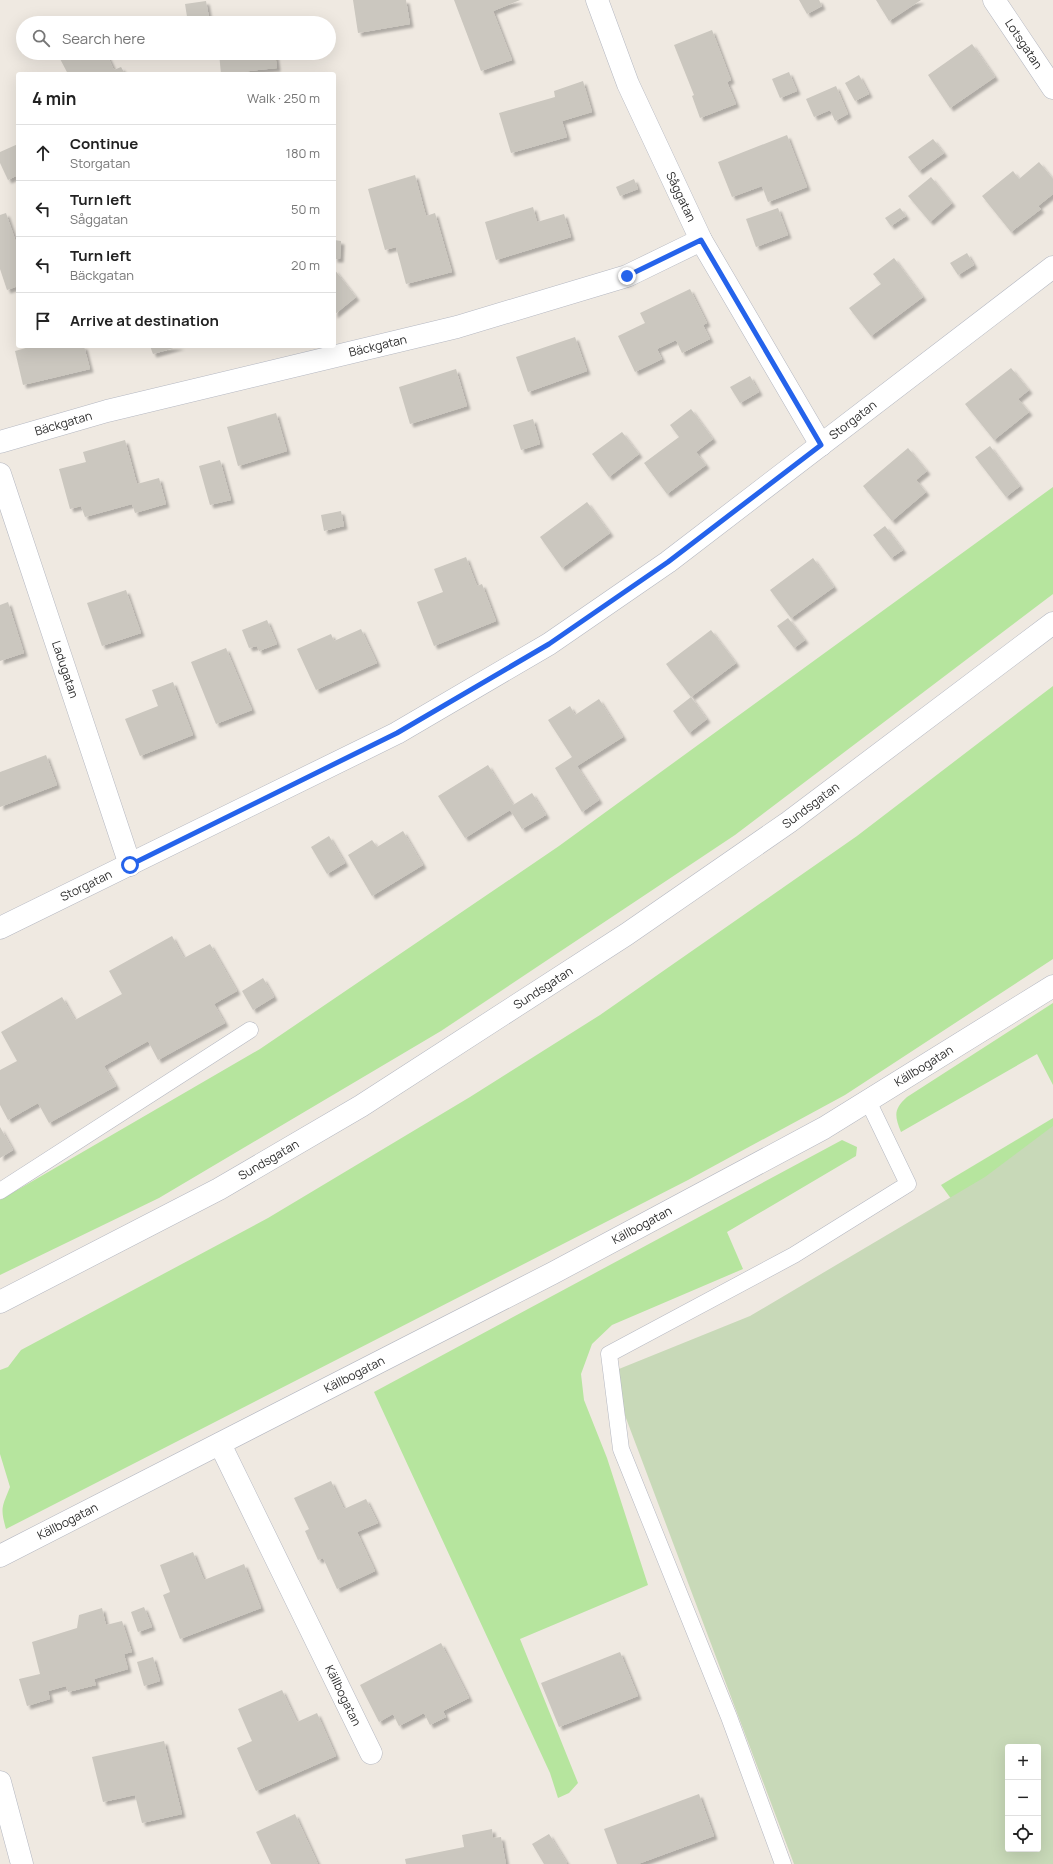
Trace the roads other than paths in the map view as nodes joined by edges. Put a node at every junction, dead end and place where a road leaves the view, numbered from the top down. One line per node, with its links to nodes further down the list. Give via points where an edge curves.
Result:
1 (597, 0): 4 (street, Såggatan, via 628,84)
2 (994, 0): 3 (street, Lotsgatan)
3 (1053, 88)
4 (701, 240): 6 (street, Bäckgatan, via 627,276 457,327 107,411); 7 (street, Såggatan)
5 (1053, 267): 7 (street, Storgatan)
6 (0, 442)
7 (821, 445): 10 (street, Storgatan, via 668,562 549,644 397,733)
8 (0, 474): 10 (street, Ladugatan)
9 (1053, 623): 16 (street, Sundsgatan, via 788,822 627,934 368,1102 219,1189)
10 (130, 865): 11 (street, Storgatan)
11 (0, 928)
12 (1053, 986): 14 (street, Källbogatan)
13 (250, 1030): 15 (lane)
14 (868, 1101): 17 (street, Källbogatan, via 824,1128 553,1273); 22 (lane, via 908,1184 794,1255 609,1354 621,1449 729,1717)
15 (0, 1191)
16 (0, 1302)
17 (220, 1444): 18 (street, Källbogatan); 19 (street, Källbogatan)
18 (0, 1556)
19 (371, 1753)
20 (0, 1782): 21 (street)
21 (22, 1864)
22 (783, 1864)

